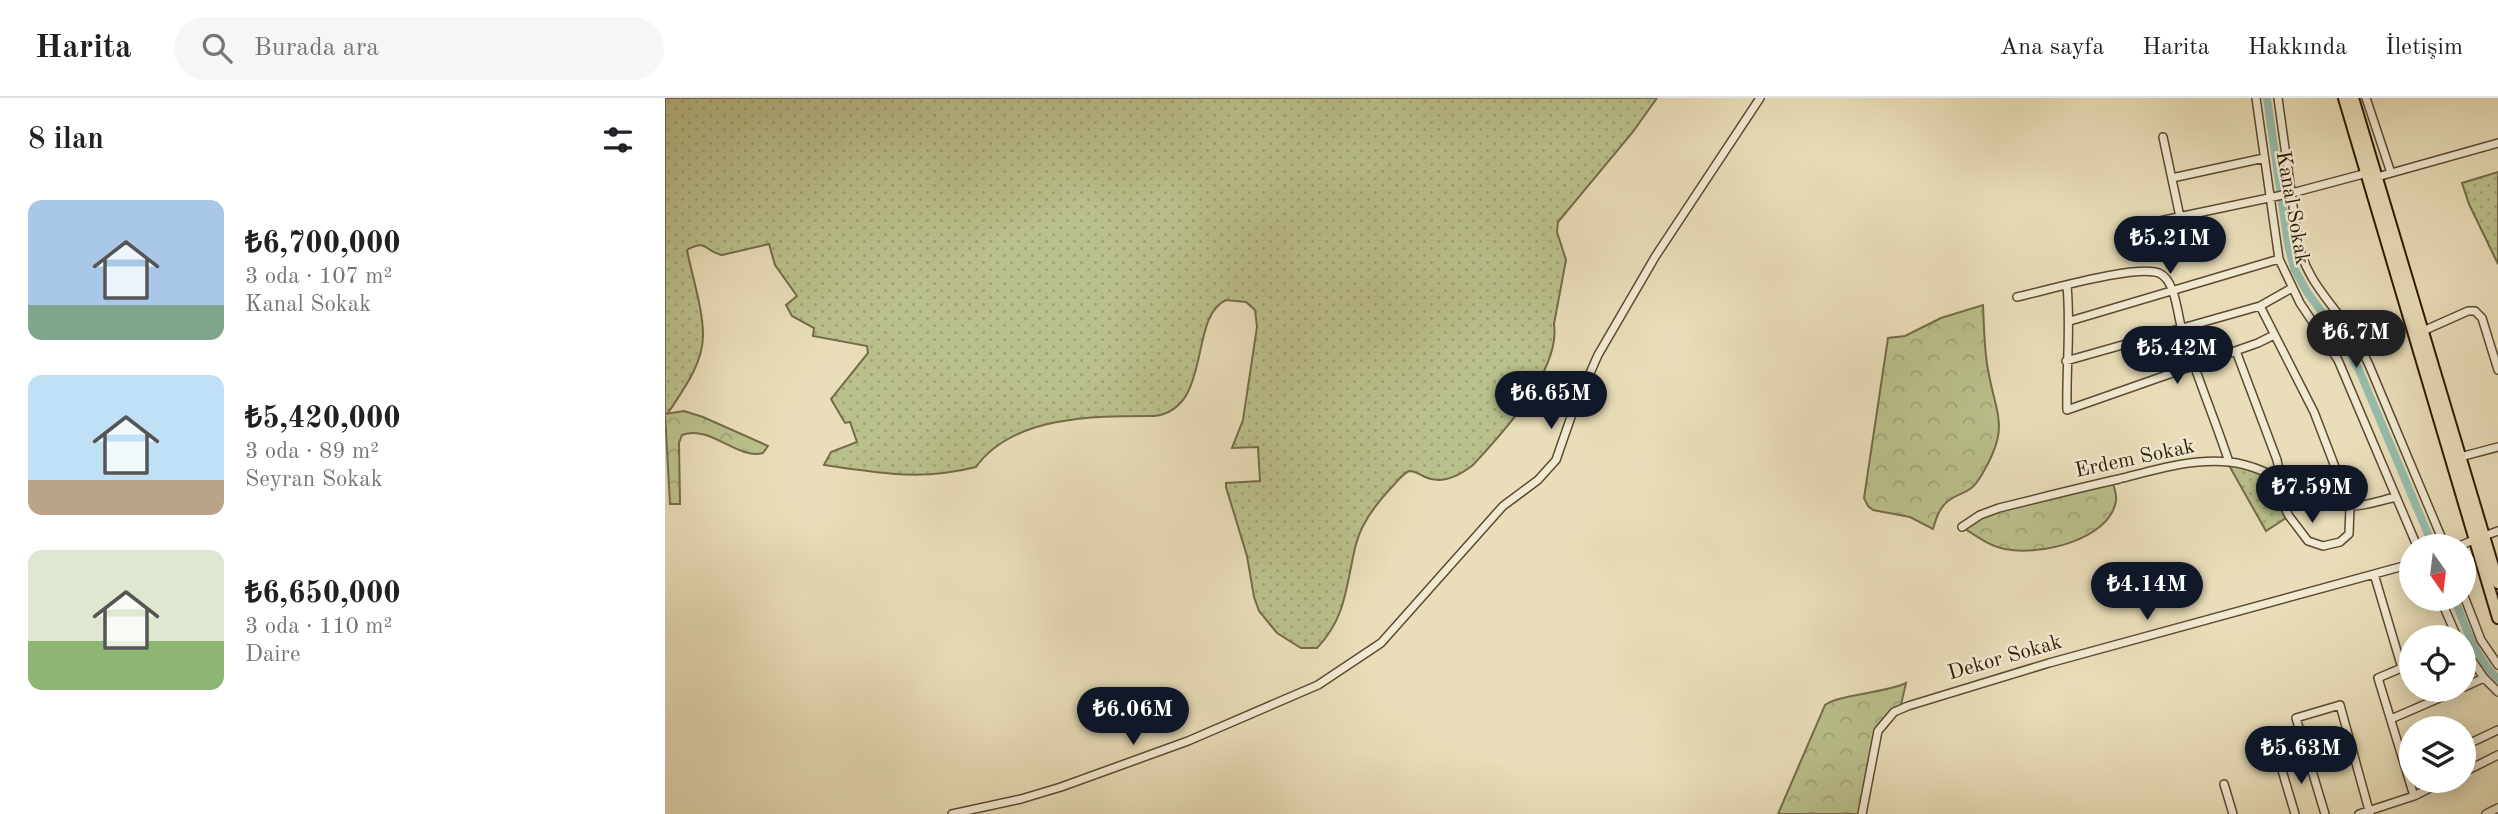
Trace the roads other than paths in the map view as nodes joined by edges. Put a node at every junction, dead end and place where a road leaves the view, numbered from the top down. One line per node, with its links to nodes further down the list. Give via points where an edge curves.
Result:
1 (1761, 98): 69 (street, via 1655,257 1598,355 1556,460 1494,515 1381,643 1318,685 1188,741 1061,787)
2 (2256, 98): 9 (street, Kanal Sokak)
3 (2277, 98): 13 (street)
4 (2344, 98): 11 (highway)
5 (2353, 98): 11 (highway)
6 (2366, 98): 10 (street)
7 (2163, 137): 12 (street)
8 (2498, 143): 10 (street)
9 (2265, 158): 12 (street); 14 (street, Kanal Sokak)
10 (2391, 173): 11 (street)
11 (2372, 175): 13 (street); 25 (highway); 41 (highway)
12 (2172, 178): 15 (street)
13 (2292, 193): 14 (street); 40 (street, via 2304,264 2369,365)
14 (2271, 197): 15 (street); 17 (street, Kanal Sokak)
15 (2180, 216): 16 (street)
16 (2155, 222)
17 (2279, 259): 19 (street, Kanal Sokak); 20 (street)
18 (2067, 286): 20 (street, via 2152,271 2163,275); 21 (street); 23 (street)
19 (2292, 288): 22 (street); 35 (street, Kanal Sokak, via 2338,360)
20 (2172, 290): 23 (street); 24 (street)
21 (2017, 297)
22 (2260, 306): 24 (street); 26 (street)
23 (2070, 321): 28 (street)
24 (2182, 328): 28 (street); 29 (street)
25 (2423, 331): 30 (street, via 2468,311 2478,313); 32 (highway)
26 (2274, 335): 27 (street); 36 (street, via 2303,386)
27 (2236, 351): 29 (street); 34 (street, via 2277,460)
28 (2066, 361): 29 (street, via 2067,410)
29 (2195, 365): 33 (street)
30 (2498, 370)
31 (2498, 447): 32 (street)
32 (2460, 457): 41 (highway)
33 (2229, 462): 34 (street, Erdem Sokak); 37 (street, Erdem Sokak, via 2165,467 1987,512)
34 (2276, 476): 36 (street, Erdem Sokak, via 2331,503); 36 (street, via 2272,483 2289,516 2304,538 2317,546 2349,534)
35 (2396, 497): 36 (street, Erdem Sokak); 39 (street, Kanal Sokak)
36 (2350, 506)
37 (1962, 527)
38 (2498, 531): 41 (street)
39 (2412, 534)
40 (2440, 534)
41 (2480, 538): 42 (street); 45 (highway); 47 (highway)
42 (2476, 540)
43 (2399, 567): 44 (street, Dekor Sokak)
44 (2374, 574): 48 (street); 70 (street, Dekor Sokak, via 2036,667 1894,712 1878,731)
45 (2498, 583)
46 (2470, 611): 49 (street)
47 (2498, 618)
48 (2399, 658)
49 (2498, 665)
50 (2476, 666): 52 (street)
51 (2399, 669): 56 (street, via 2378,678)
52 (2484, 678): 53 (street); 54 (street)
53 (2476, 682)
54 (2498, 692)
55 (2430, 702): 56 (street)
56 (2391, 719): 59 (street)
57 (2498, 730): 58 (street)
58 (2476, 740)
59 (2399, 741)
60 (2498, 755): 62 (street)
61 (2281, 766): 72 (street)
62 (2476, 766)
63 (2224, 784): 71 (street)
64 (2413, 793): 66 (street)
65 (2420, 793): 66 (street)
66 (2414, 796): 68 (street)
67 (2498, 808): 75 (street)
68 (2370, 812): 73 (street, via 2340,705 2296,718); 74 (street)
69 (952, 814)
70 (1862, 814)
71 (2233, 814)
72 (2295, 814)
73 (2325, 814)
74 (2359, 814)
75 (2486, 814)

